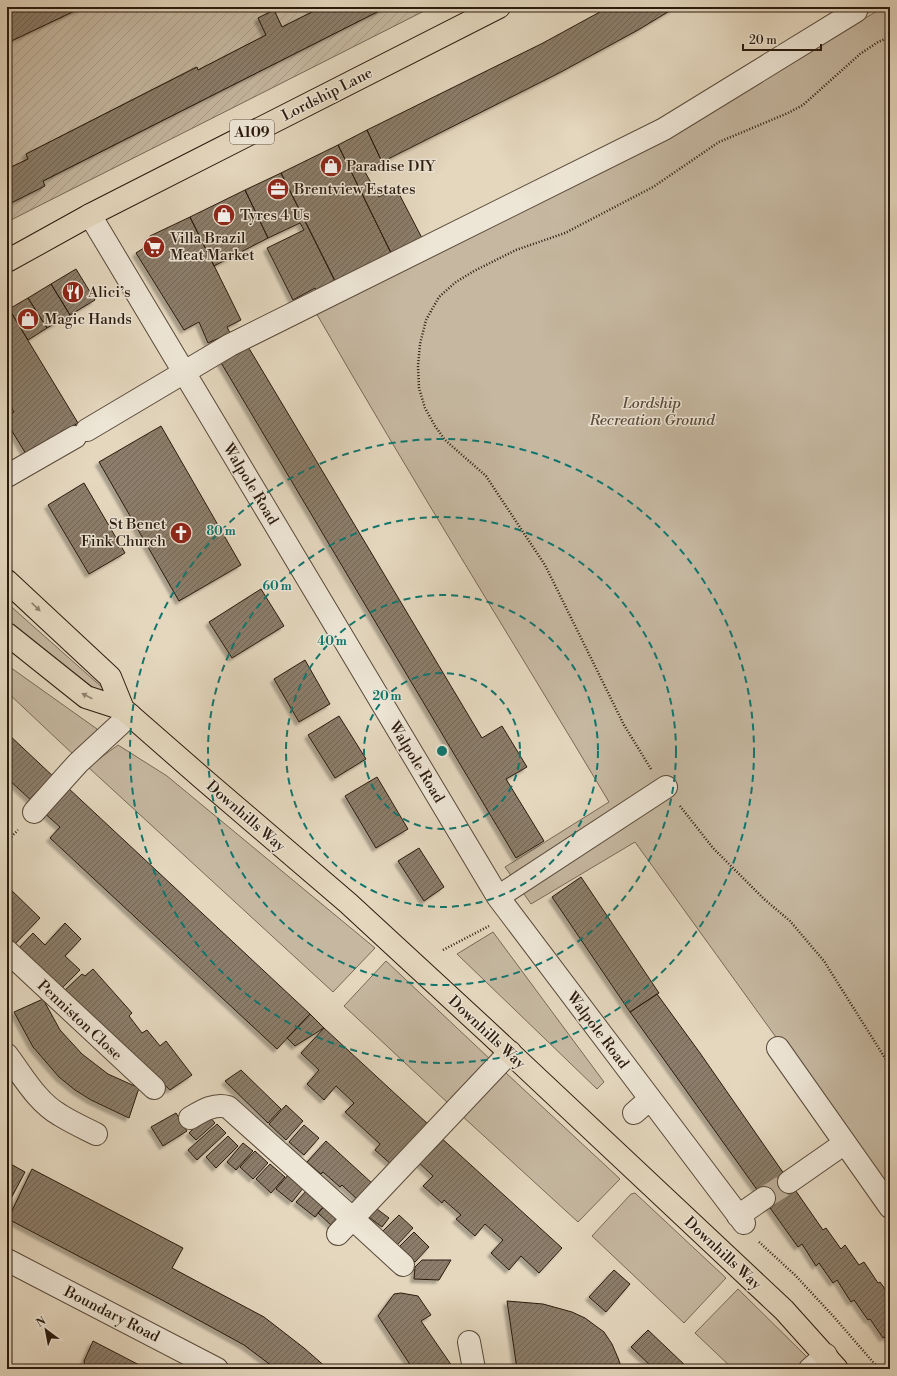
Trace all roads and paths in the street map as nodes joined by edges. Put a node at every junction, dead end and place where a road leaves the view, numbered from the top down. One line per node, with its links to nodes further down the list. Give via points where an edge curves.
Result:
1 (499, 7): 4 (main road, Lordship Lane / A109)
2 (856, 11): 6 (street, via 664,129 230,345)
3 (890, 38): 11 (path, via 878,42 860,54 803,105 719,142 653,187 565,233 516,250 474,271 439,297 426,320 418,366 419,388 425,408 445,440 486,476 545,565 624,725 652,770)
4 (90, 215): 5 (main road, Lordship Lane / A109); 6 (street, Walpole Road)
5 (7, 261)
6 (184, 373): 7 (street); 13 (street, Walpole Road)
7 (7, 476)
8 (7, 581): 10 (main road, Downhills Way, one-way to 10, via 110,677)
9 (7, 634): 10 (main road, Downhills Way, one-way to 9, via 86,697)
10 (127, 712): 12 (street); 18 (main road, Downhills Way, via 348,903)
11 (666, 787): 13 (street); 20 (path, via 713,848 790,921 824,961)
12 (34, 812)
13 (498, 897): 14 (street, Walpole Road)
14 (510, 915): 15 (path); 29 (street, Walpole Road, via 642,1106)
15 (443, 950)
16 (7, 951): 21 (street, Penniston Close)
17 (778, 1048): 24 (street)
18 (510, 1052): 28 (street); 33 (main road, Downhills Way, via 784,1310)
19 (7, 1055): 23 (street, via 49,1107)
20 (890, 1066)
21 (154, 1088)
22 (190, 1118): 28 (street, via 214,1106 228,1107)
23 (96, 1134)
24 (845, 1143): 25 (street); 27 (street)
25 (789, 1182)
26 (764, 1198): 29 (street)
27 (890, 1207)
28 (346, 1226): 31 (street)
29 (746, 1226): 36 (path, via 796,1275)
30 (7, 1260): 34 (street, Boundary Road)
31 (403, 1265)
32 (469, 1342): 35 (street)
33 (824, 1364)
34 (217, 1369)
35 (474, 1369)
36 (879, 1369)

